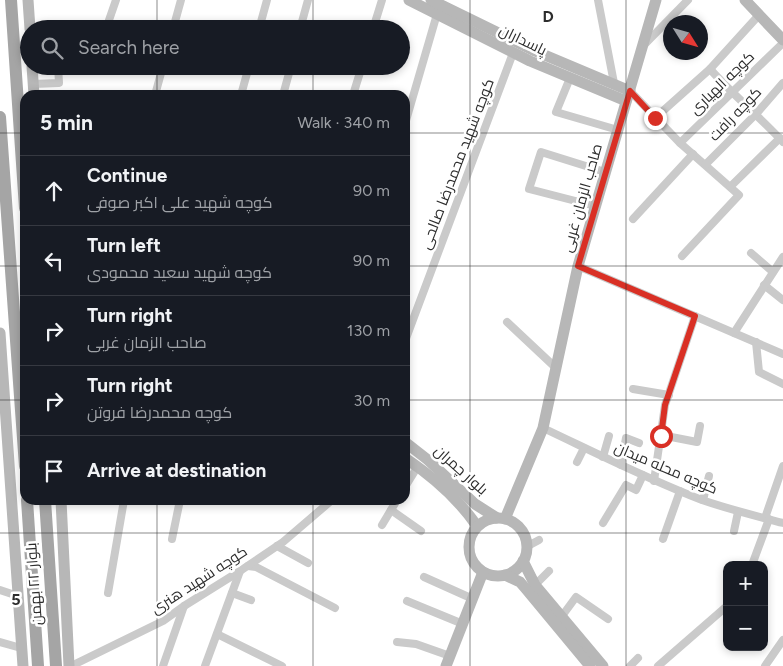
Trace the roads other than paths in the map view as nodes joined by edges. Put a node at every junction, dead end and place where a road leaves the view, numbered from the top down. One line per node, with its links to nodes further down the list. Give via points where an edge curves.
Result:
1 (11, 0): 45 (main road)
2 (28, 0): 14 (main road)
3 (116, 0): 15 (street)
4 (181, 0): 16 (street)
5 (267, 0): 17 (street)
6 (308, 0): 18 (street)
7 (382, 0): 19 (street)
8 (409, 0): 12 (main road, پاسداران)
9 (598, 0): 31 (street)
10 (656, 0): 21 (main road, صاحب الزمان غربی)
11 (688, 0): 21 (street)
12 (438, 5): 22 (main road, پاسداران); 31 (main road, پاسداران, via 535,51); 40 (street)
13 (753, 6): 20 (main road); 23 (street)
14 (29, 20)
15 (109, 20)
16 (175, 20)
17 (261, 20)
18 (302, 20)
19 (376, 20)
20 (783, 42): 38 (street, کوچه الهیاری)
21 (643, 47): 39 (main road, صاحب الزمان غربی)
22 (513, 53): 30 (main road, پاسداران); 63 (street, کوچه شهید محمدرضا صالحی)
23 (710, 69): 38 (street); 43 (street)
24 (33, 75): 33 (main road)
25 (59, 75): 33 (street, via 59,83)
26 (161, 75): 34 (street)
27 (247, 75): 35 (street)
28 (289, 75): 36 (street)
29 (359, 75): 37 (street)
30 (570, 78): 39 (main road, پاسداران); 44 (street, via 556,112)
31 (614, 83): 39 (main road, پاسداران)
32 (783, 83): 41 (street, کوچه رافت)
33 (34, 90)
34 (156, 90)
35 (242, 90)
36 (284, 90)
37 (355, 90)
38 (732, 93): 41 (street); 47 (street, کوچه الهیاری)
39 (628, 96): 43 (street); 44 (main road, صاحب الزمان غربی)
40 (410, 106)
41 (756, 114): 46 (street); 49 (street, کوچه رافت)
42 (0, 117): 67 (main road)
43 (655, 118): 47 (street)
44 (618, 130): 50 (main road, صاحب الزمان غربی)
45 (20, 134)
46 (781, 140): 51 (street)
47 (680, 143): 48 (street)
48 (693, 154): 49 (street); 53 (street)
49 (706, 164): 51 (street)
50 (605, 172): 52 (main road, صاحب الزمان غربی); 52 (street, via 541,152 529,189)
51 (730, 186): 55 (street, via 739,196)
52 (595, 206): 57 (main road, صاحب الزمان غربی)
53 (633, 220)
54 (751, 253): 58 (street)
55 (682, 256)
56 (782, 261): 58 (street)
57 (578, 266): 61 (street); 69 (main road, صاحب الزمان غربی)
58 (773, 272): 59 (street)
59 (764, 285): 60 (street); 65 (street)
60 (783, 300)
61 (695, 316): 65 (street); 74 (street)
62 (507, 322): 69 (street)
63 (410, 328)
64 (0, 333): 71 (main road, بلوار ۲۲ بهمن)
65 (734, 333): 66 (street)
66 (756, 342): 68 (street); 72 (street, via 759,372)
67 (20, 346)
68 (783, 354)
69 (556, 368): 76 (main road, صاحب الزمان غربی)
70 (20, 369): 71 (main road)
71 (1, 371): 91 (main road, بلوار ۲۲ بهمن)
72 (783, 384)
73 (633, 389): 74 (street)
74 (669, 395): 78 (street)
75 (700, 426): 78 (street, via 697,442)
76 (543, 428): 81 (street, کوچه محله میدان); 105 (main road, صاحب الزمان غربی)
77 (609, 436): 82 (street)
78 (661, 436): 93 (street)
79 (639, 443): 85 (street, via 626,438)
80 (410, 446): 105 (main road, بلوار چمران, via 475,504)
81 (584, 448): 82 (street, کوچه محله میدان); 84 (street)
82 (603, 457): 85 (street, کوچه محله میدان)
83 (410, 461): 86 (main road, بلوار چمران)
84 (577, 462)
85 (621, 465): 88 (street, کوچه محله میدان)
86 (418, 466): 92 (street); 110 (main road, بلوار چمران)
87 (783, 466): 89 (street)
88 (643, 475): 93 (street, کوچه محله میدان); 107 (street, via 636,490 626,485)
89 (781, 475): 106 (street)
90 (709, 476): 95 (street)
91 (5, 479): 131 (main road, بلوار ۲۲ بهمن)
92 (410, 479)
93 (654, 481): 94 (street, کوچه محله میدان)
94 (680, 491): 95 (street, کوچه محله میدان); 114 (street)
95 (703, 500): 104 (street, کوچه محله میدان)
96 (27, 505): 150 (main road, بلوار ۲۲ بهمن)
97 (45, 505): 151 (main road, بلوار ۲۲ بهمن)
98 (61, 505): 152 (main road, بلوار ۲۲ بهمن)
99 (123, 505): 129 (street)
100 (179, 505): 113 (street)
101 (326, 505): 116 (street, کوچه شهید هنری)
102 (394, 505): 103 (street)
103 (391, 510): 109 (street); 111 (street)
104 (738, 512): 106 (street, کوچه محله میدان); 112 (street)
105 (501, 518): 110 (main road, via 490,519); 117 (main road, via 512,522 522,532)
106 (767, 519): 108 (street, کوچه محله میدان); 119 (street)
107 (603, 523)
108 (783, 523)
109 (382, 525)
110 (477, 526): 124 (main road, via 470,540 470,555)
111 (421, 531)
112 (734, 531)
113 (172, 539)
114 (663, 539)
115 (539, 540): 117 (street)
116 (277, 546): 120 (street); 121 (street, کوچه شهید هنری)
117 (526, 547): 118 (main road)
118 (523, 561): 125 (main road); 127 (main road)
119 (753, 561)
120 (308, 563)
121 (248, 566): 122 (street, کوچه شهید هنری); 136 (street, via 256,567)
122 (240, 571): 130 (street); 135 (street, کوچه شهید هنری)
123 (549, 571): 127 (street)
124 (483, 572): 125 (main road); 132 (main road)
125 (505, 575): 148 (main road, via 520,582)
126 (424, 577): 132 (street)
127 (536, 585): 138 (main road)
128 (0, 590): 131 (street)
129 (108, 593)
130 (232, 593): 133 (street); 141 (street)
131 (18, 596): 145 (main road, بلوار ۲۲ بهمن)
132 (473, 599): 140 (main road)
133 (251, 600)
134 (407, 600): 140 (street)
135 (184, 606): 152 (street, کوچه شهید هنری, via 163,621); 153 (street)
136 (334, 608)
137 (723, 609): 158 (street)
138 (562, 616): 139 (street, via 576,597); 156 (main road)
139 (608, 619)
140 (462, 624): 147 (main road)
141 (217, 634): 154 (street); 155 (street)
142 (783, 640): 159 (street)
143 (0, 642): 145 (street)
144 (397, 642): 147 (street, via 416,644)
145 (21, 648): 149 (main road, بلوار ۲۲ بهمن)
146 (638, 658): 157 (street)
147 (448, 661)
148 (586, 664)
149 (23, 666)
150 (38, 666)
151 (56, 666)
152 (70, 666)
153 (163, 666)
154 (204, 666)
155 (282, 666)
156 (603, 666)
157 (630, 666)
158 (658, 666)
159 (765, 666)

